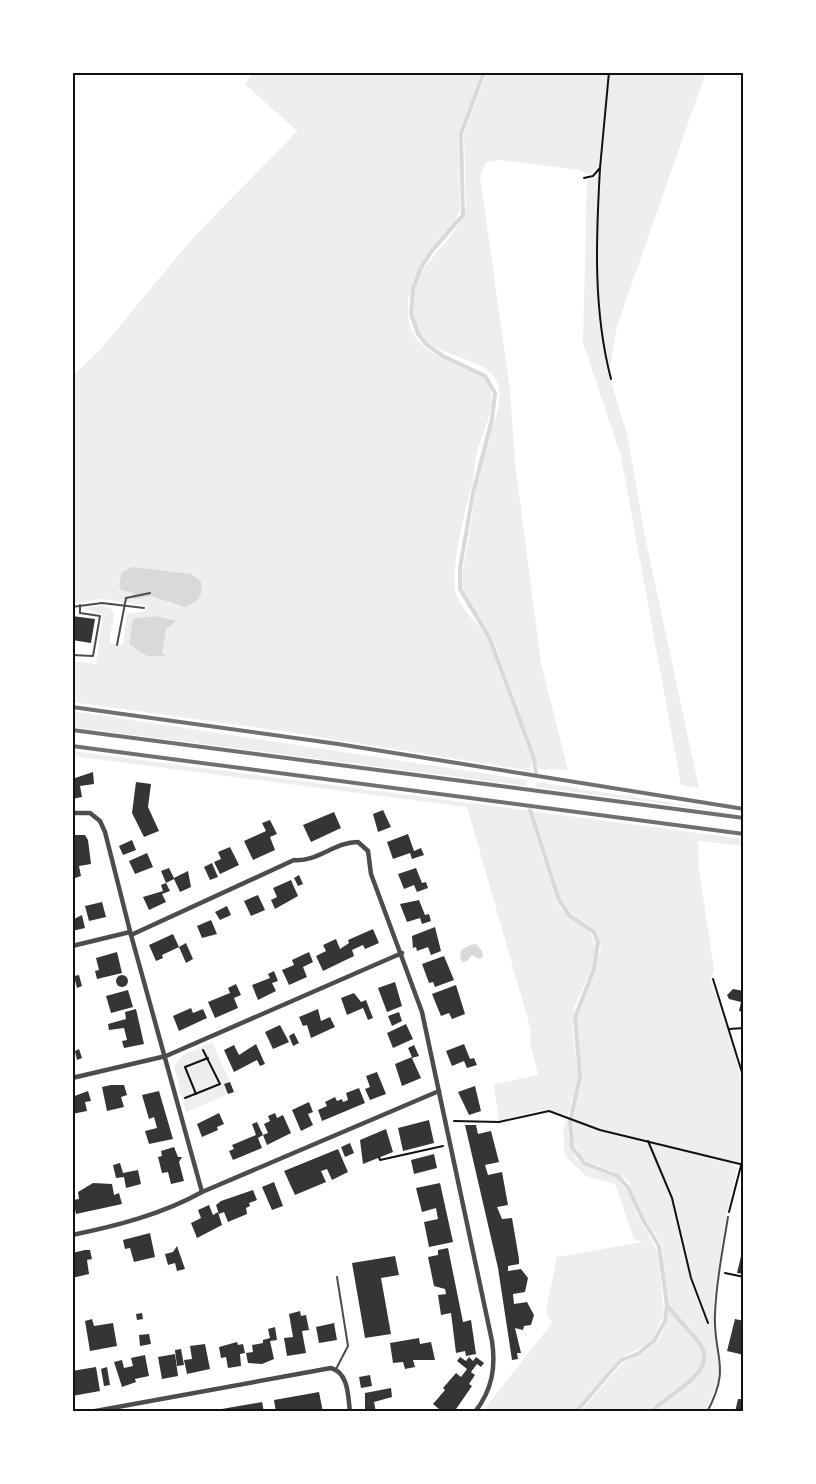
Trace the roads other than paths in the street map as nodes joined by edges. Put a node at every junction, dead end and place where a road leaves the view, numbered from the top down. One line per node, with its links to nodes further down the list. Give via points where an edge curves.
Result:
1 (150, 592): 3 (lane, via 126,598)
2 (80, 605): 3 (lane); 4 (lane); 7 (lane, via 80,613 100,616 93,656)
3 (123, 605): 5 (lane); 6 (lane)
4 (72, 607)
5 (144, 608)
6 (117, 645)
7 (72, 655)
8 (72, 813): 9 (street, via 90,813 100,821)
9 (130, 934): 10 (street); 11 (street, via 294,860 306,861 347,842 358,842 368,851 371,874); 12 (street)
10 (72, 946)
11 (402, 952): 12 (street); 14 (street, via 422,1012)
12 (166, 1056): 13 (street); 15 (street)
13 (72, 1078)
14 (439, 1091): 15 (street); 22 (street, via 494,1354 490,1386)
15 (202, 1192): 17 (street, via 129,1221)
16 (728, 1217): 23 (lane, via 715,1315 721,1371)
17 (72, 1235)
18 (337, 1277): 19 (lane, via 348,1346)
19 (336, 1370): 20 (street); 21 (street, via 345,1381)
20 (90, 1412)
21 (350, 1412)
22 (475, 1412)
23 (707, 1412)

